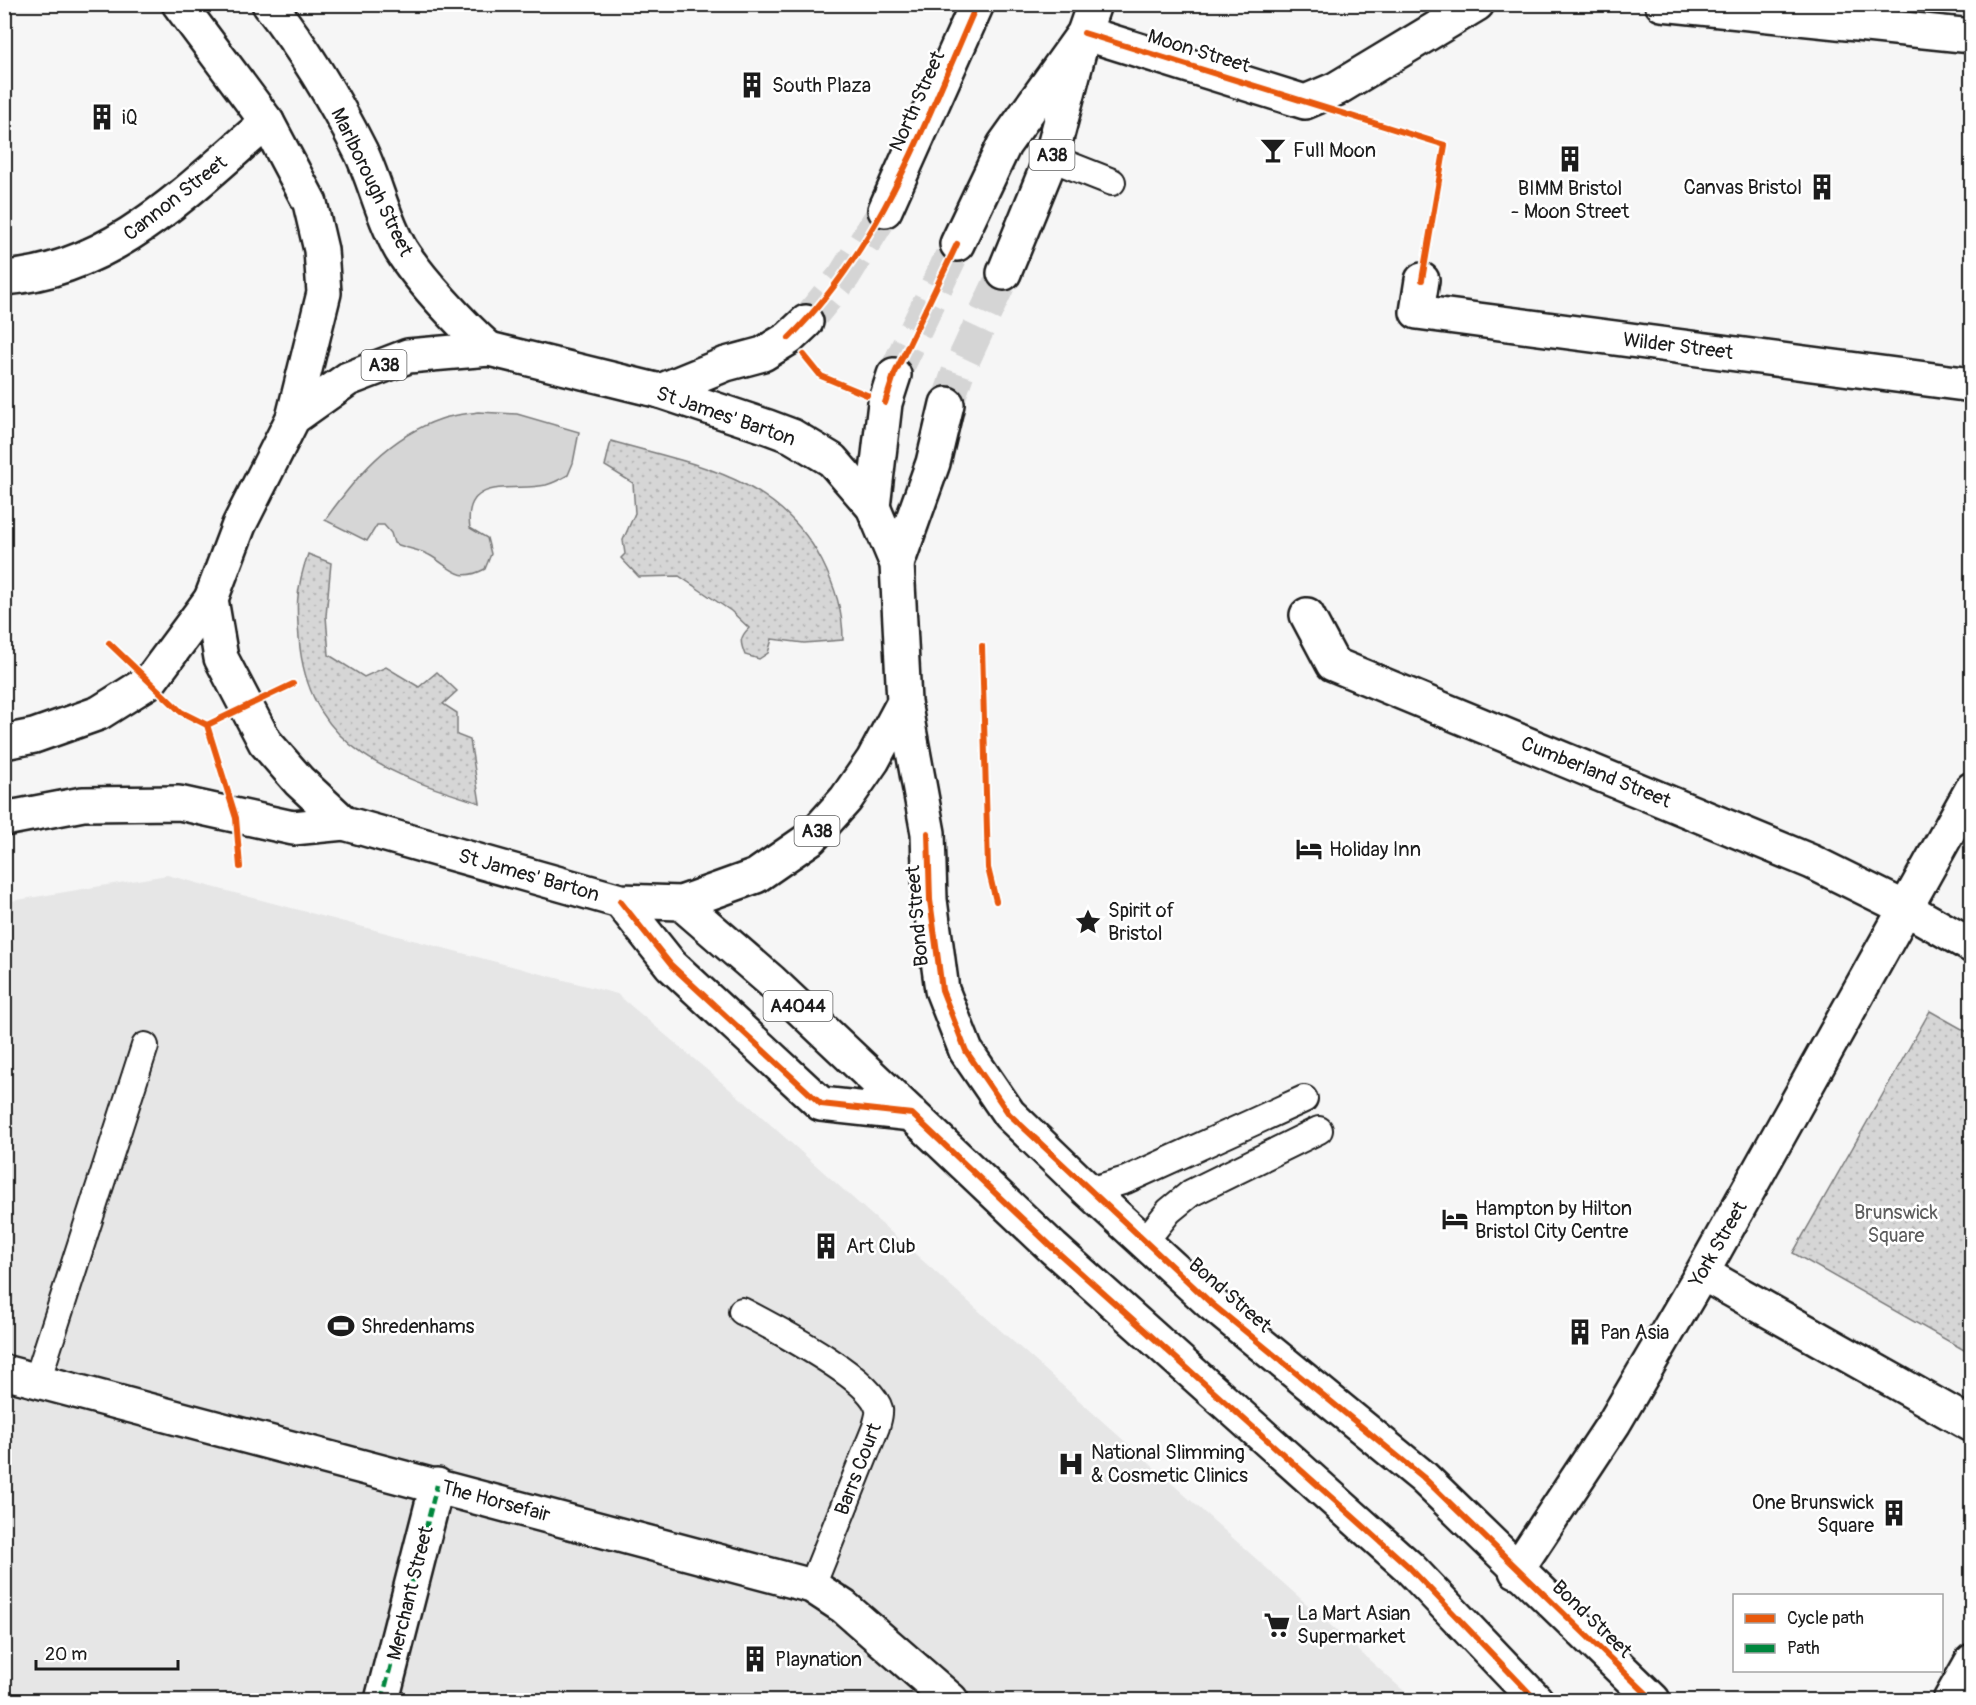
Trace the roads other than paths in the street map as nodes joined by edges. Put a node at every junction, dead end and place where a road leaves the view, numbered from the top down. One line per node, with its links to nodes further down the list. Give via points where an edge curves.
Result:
1 (179, 4): 8 (main road)
2 (269, 4): 17 (main road, Marlborough Street, via 302,47 361,154 402,251 469,331)
3 (977, 4): 11 (main road, North Street)
4 (1477, 4): 6 (main road, Moon Street, via 1336,89 1305,102)
5 (1662, 4): 7 (main road)
6 (1089, 19): 9 (main road, A38); 12 (main road, A38, via 1004,146)
7 (1971, 36)
8 (267, 122): 14 (main road, Cannon Street, via 153,219 120,242 43,272); 22 (main road, via 310,203 321,250 324,293)
9 (1051, 159): 10 (lane); 13 (main road, A38)
10 (1112, 182)
11 (885, 210)
12 (957, 244)
13 (1004, 273)
14 (4, 278)
15 (1422, 280): 19 (main road, Wilder Street, via 1417,312)
16 (806, 322): 20 (main road, via 763,354 726,364)
17 (489, 349): 20 (main road, St James' Barton / A38); 22 (main road, St James' Barton / A38, via 408,356 348,379)
18 (894, 375): 23 (main road, A38, via 885,403)
19 (1971, 385)
20 (660, 391): 23 (main road, St James' Barton / A38, via 792,436 832,460)
21 (947, 404): 24 (main road, A38, via 933,463)
22 (293, 418): 25 (main road, St James' Barton / A38, via 239,525)
23 (873, 507): 24 (main road, St James' Barton / A38)
24 (897, 564): 27 (main road, St James' Barton / A38)
25 (211, 599): 28 (main road, A38, via 150,681 99,713 34,736); 31 (main road, St James' Barton / A38, via 221,658 265,742)
26 (1307, 615): 34 (main road, Cumberland Street, via 1333,663 1812,862)
27 (904, 702): 33 (main road, St James' Barton / A38, via 873,760 846,799 811,838 756,876); 40 (main road, Bond Street, via 928,833 930,900 942,990 966,1051 1009,1114)
28 (4, 742)
29 (1971, 789): 34 (main road, York Street)
30 (4, 819): 31 (main road, A38, via 83,804 179,804 293,828)
31 (344, 823): 32 (main road, St James' Barton / A38)
32 (620, 901): 33 (main road, St James' Barton / A38); 38 (main road, via 671,965 821,1104)
33 (681, 903): 38 (main road, A4044)
34 (1907, 909): 35 (main road); 42 (main road, York Street)
35 (1971, 946)
36 (145, 1046): 45 (lane)
37 (1304, 1099): 40 (lane, via 1126,1180)
38 (912, 1113): 54 (main road, A4044, via 1053,1248 1409,1567)
39 (1319, 1130): 41 (lane, via 1191,1193)
40 (1089, 1191): 41 (main road, Bond Street)
41 (1145, 1241): 48 (main road, Bond Street, via 1212,1304 1423,1477)
42 (1702, 1273): 46 (main road); 48 (main road, York Street, via 1614,1423)
43 (742, 1311): 49 (lane, Barrs Court, via 819,1353 873,1397 880,1411)
44 (4, 1372): 45 (main road, The Horsefair)
45 (37, 1381): 47 (main road, The Horsefair)
46 (1971, 1425)
47 (437, 1485): 49 (main road, The Horsefair); 52 (main road, Merchant Street)
48 (1516, 1571): 55 (main road, Bond Street)
49 (812, 1586): 53 (main road, The Horsefair, via 844,1607)
50 (1971, 1661): 51 (main road)
51 (1951, 1700)
52 (382, 1701)
53 (951, 1701)
54 (1536, 1701)
55 (1653, 1701)

